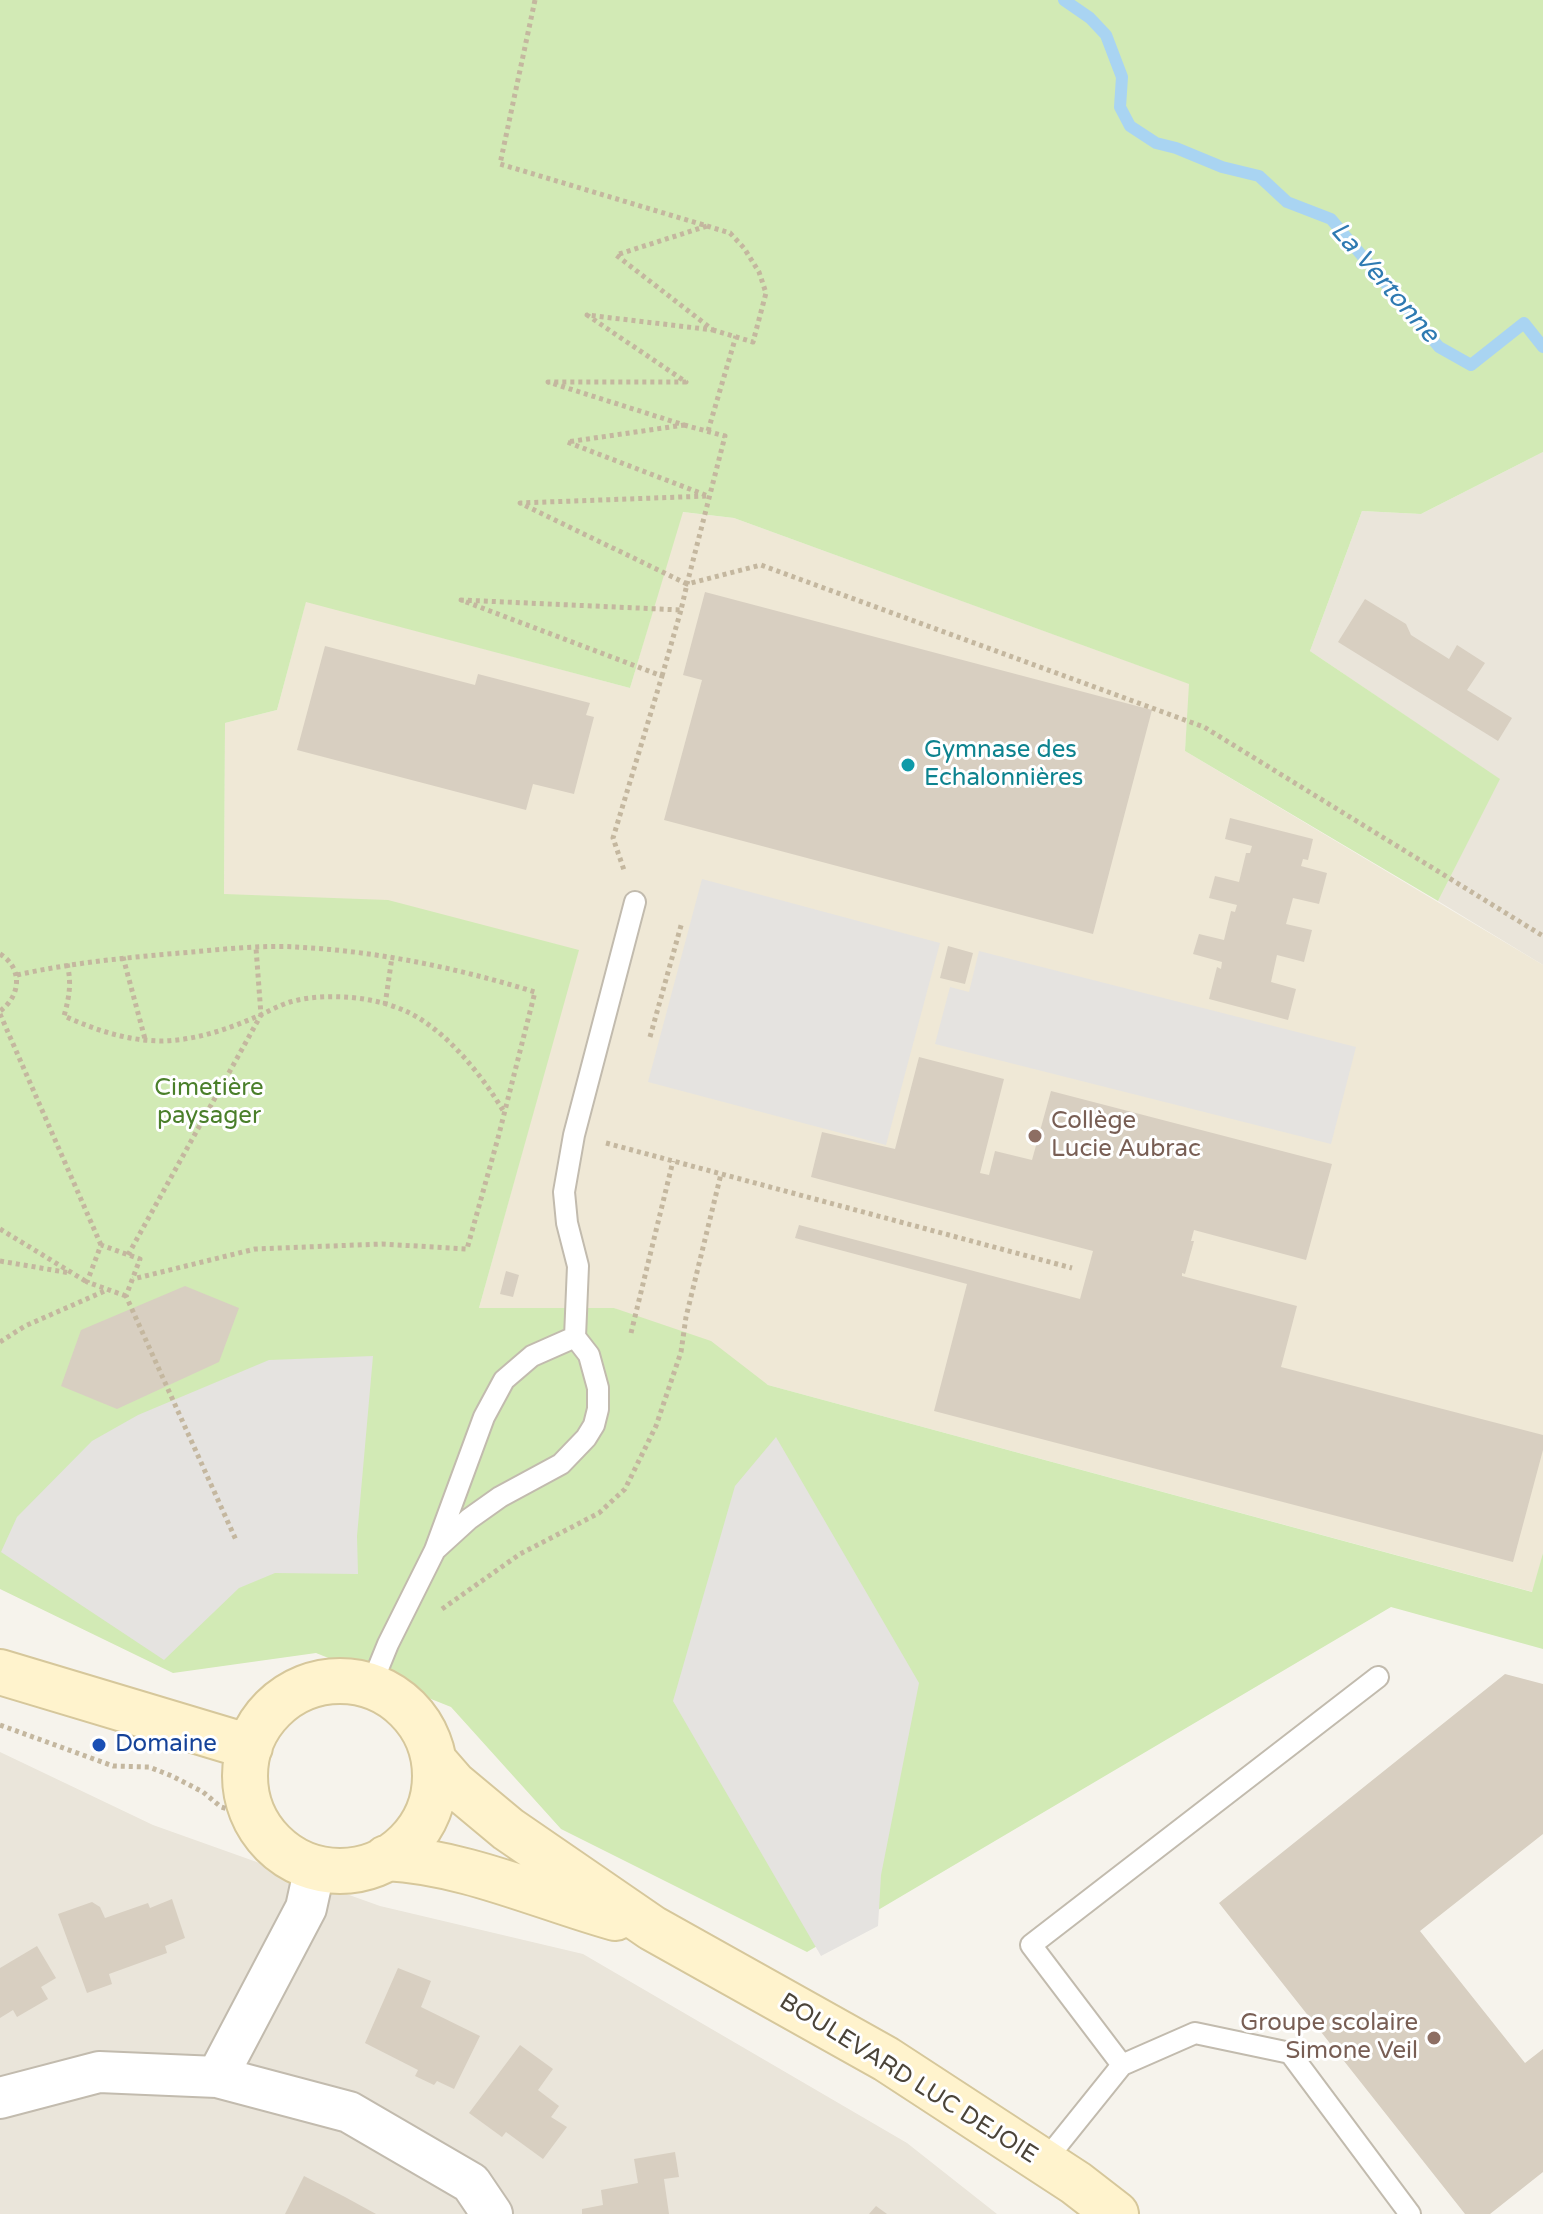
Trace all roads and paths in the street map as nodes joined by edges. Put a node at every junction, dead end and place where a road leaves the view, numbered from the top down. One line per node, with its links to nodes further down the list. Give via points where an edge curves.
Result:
1 (535, 0): 2 (path, via 500,164)
2 (707, 226): 3 (path, via 616,255); 4 (path, via 730,233 744,248 766,293 753,342)
3 (713, 330): 4 (path); 5 (path, via 587,315 686,382 548,382)
4 (736, 336): 6 (path)
5 (684, 425): 6 (path); 7 (path, via 567,442)
6 (708, 431): 7 (path, via 725,436)
7 (708, 496): 8 (path); 8 (path, via 520,503)
8 (687, 584): 9 (path); 14 (path, via 761,565 1204,727)
9 (681, 610): 10 (path); 10 (path, via 461,600)
10 (662, 676): 11 (path)
11 (613, 838)
12 (635, 902): 27 (lane)
13 (682, 922): 24 (path)
14 (1543, 936)
15 (256, 948): 17 (path); 18 (path, via 294,946); 23 (path)
16 (0, 954): 20 (path)
17 (123, 957): 19 (path); 25 (path)
18 (392, 957): 21 (path); 26 (path, via 535,992)
19 (67, 964): 20 (path); 25 (path, via 64,1016 94,1030)
20 (17, 975): 22 (path, via 14,996)
21 (385, 1005): 23 (path, via 324,996 290,1002); 26 (path, via 404,1010 439,1033 465,1058)
22 (0, 1012): 31 (path)
23 (261, 1015): 25 (path, via 204,1036); 32 (path)
24 (650, 1037)
25 (145, 1039)
26 (504, 1113): 36 (path, via 467,1249 382,1244 255,1249)
27 (574, 1135): 28 (path); 41 (lane, via 564,1192 578,1266)
28 (673, 1161): 29 (path); 40 (path)
29 (721, 1174): 34 (path); 45 (path, via 681,1352 656,1426 625,1489 599,1513 520,1554 428,1618)
30 (0, 1229): 35 (path)
31 (101, 1245): 32 (path); 37 (path)
32 (128, 1255): 36 (path, via 140,1259)
33 (0, 1261): 35 (path)
34 (1072, 1268)
35 (74, 1274): 37 (path)
36 (133, 1279): 39 (path)
37 (87, 1282): 38 (path)
38 (107, 1290): 39 (path); 42 (path)
39 (126, 1296): 43 (path)
40 (631, 1333)
41 (575, 1337): 44 (lane, via 532,1356 504,1380 484,1417); 44 (lane, via 589,1355 598,1388 598,1409 586,1438 561,1464 500,1497)
42 (0, 1342)
43 (236, 1540)
44 (435, 1550): 45 (lane)
45 (399, 1621): 48 (lane)
46 (0, 1672): 50 (main road)
47 (1378, 1677): 56 (lane, via 1031,1945)
48 (374, 1687): 50 (main road, via 341,1681 307,1687 266,1716); 51 (main road, via 399,1701 418,1722)
49 (0, 1725): 52 (path, via 113,1766 149,1767 203,1792 221,1807)
50 (250, 1747): 52 (main road, via 245,1776)
51 (434, 1761): 53 (main road, via 434,1790 425,1818 409,1841); 55 (main road, BOULEVARD LUC DEJOIE, via 508,1829)
52 (255, 1818): 54 (main road, via 280,1849)
53 (386, 1858): 54 (main road, via 352,1870); 55 (main road, BOULEVARD LUC DEJOIE, via 419,1860 483,1876)
54 (315, 1867): 57 (street, via 306,1908)
55 (652, 1928): 59 (main road, BOULEVARD LUC DEJOIE, via 886,2059)
56 (1122, 2065): 59 (lane); 62 (lane, via 1195,2033 1290,2053)
57 (217, 2077): 58 (street, via 99,2072); 60 (street, via 349,2112 471,2183)
58 (0, 2098)
59 (1044, 2162): 61 (main road, BOULEVARD LUC DEJOIE)
60 (492, 2214)
61 (1116, 2214)
62 (1410, 2214)

